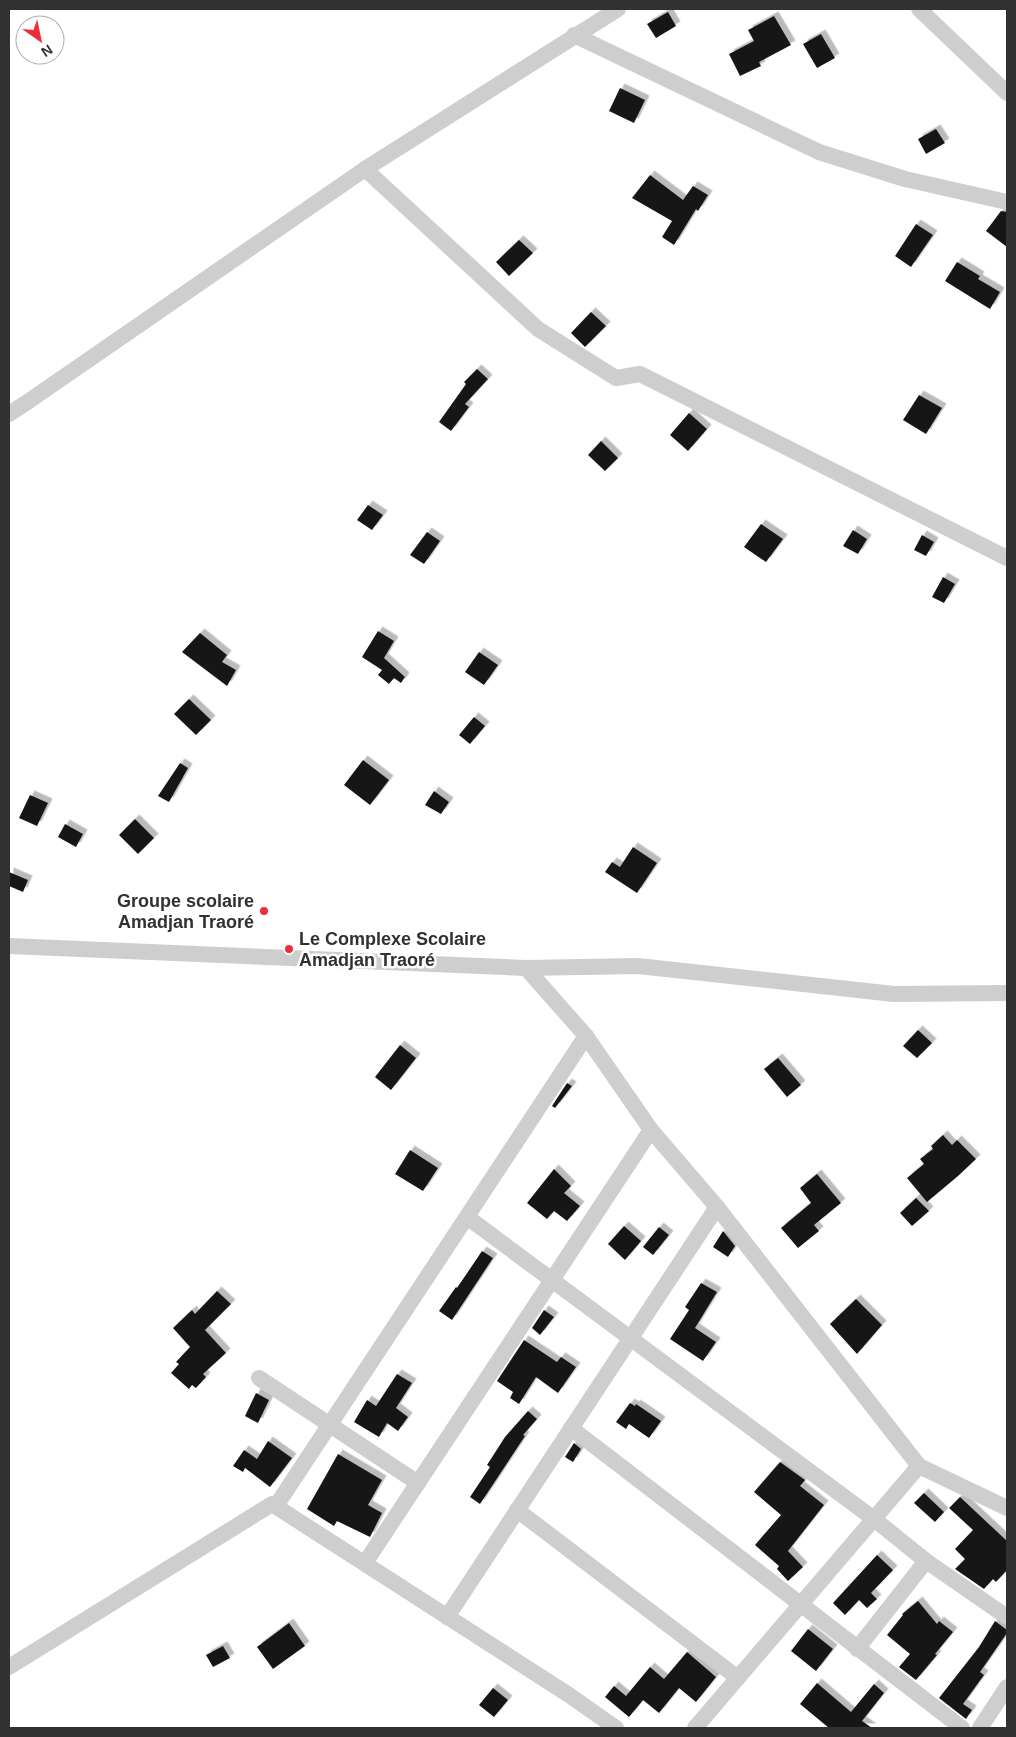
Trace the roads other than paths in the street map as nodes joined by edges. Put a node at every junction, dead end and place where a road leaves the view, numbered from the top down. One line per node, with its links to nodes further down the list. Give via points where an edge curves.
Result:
1 (618, 9): 3 (street)
2 (919, 9): 4 (street)
3 (574, 36): 5 (street); 6 (street, via 819,152 905,179)
4 (1007, 93)
5 (365, 170): 7 (street); 8 (street, via 538,329 616,378 640,374)
6 (1007, 202)
7 (9, 414)
8 (1007, 558)
9 (9, 946): 10 (street)
10 (526, 968): 11 (street, via 638,966 894,994); 12 (street)
11 (1007, 992)
12 (586, 1036): 13 (street); 15 (street)
13 (651, 1130): 14 (street); 16 (street)
14 (717, 1207): 17 (street); 21 (street)
15 (467, 1217): 16 (street); 19 (street)
16 (552, 1280): 17 (street); 22 (street)
17 (630, 1338): 20 (street); 26 (street)
18 (259, 1378): 19 (street)
19 (330, 1425): 22 (street); 23 (street)
20 (572, 1428): 25 (street); 29 (street)
21 (919, 1466): 24 (street); 26 (street)
22 (418, 1483): 28 (street)
23 (276, 1506): 28 (street); 33 (street, via 272,1504)
24 (1007, 1508)
25 (517, 1510): 30 (street); 34 (street)
26 (874, 1519): 27 (street); 29 (street)
27 (926, 1561): 31 (street); 32 (street)
28 (365, 1563): 30 (street)
29 (801, 1606): 32 (street); 34 (street)
30 (447, 1617): 36 (street)
31 (1007, 1617)
32 (857, 1649): 38 (street)
33 (9, 1667)
34 (738, 1678): 37 (street)
35 (1007, 1687): 39 (street)
36 (616, 1728)
37 (695, 1728)
38 (962, 1728)
39 (980, 1728)

